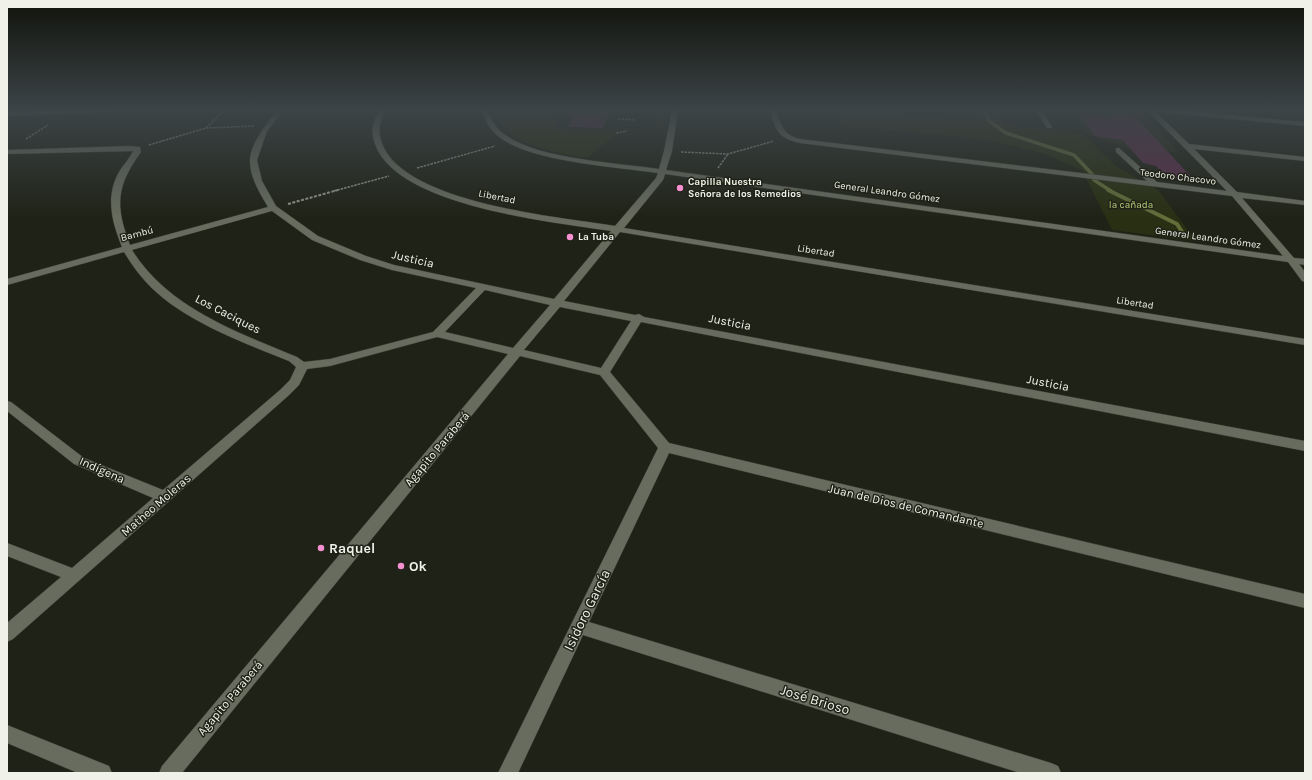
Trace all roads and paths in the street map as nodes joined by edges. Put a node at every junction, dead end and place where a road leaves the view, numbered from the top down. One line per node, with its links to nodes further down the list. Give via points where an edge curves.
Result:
1 (139, 146): 10 (path)
2 (257, 146): 21 (street, Justicia, via 253,160 258,181)
3 (380, 146): 22 (street, Libertad, via 389,162 401,172 443,194 475,204)
4 (520, 146): 17 (street, General Leandro Gómez, via 584,161)
5 (669, 146): 12 (street, Agapito Paraberá)
6 (756, 146): 12 (path, via 728,154)
7 (844, 146): 18 (street, Teodoro Chacovo)
8 (1185, 146): 19 (street)
9 (1189, 146): 15 (street)
10 (133, 148): 14 (street); 23 (street, Los Caciques, via 137,152 123,171 114,202 120,235)
11 (1119, 150): 18 (street)
12 (668, 151): 17 (street, Agapito Paraberá)
13 (7, 152): 14 (street)
14 (16, 152): 16 (street)
15 (1305, 159)
16 (7, 161)
17 (663, 172): 22 (street, Agapito Paraberá); 24 (street, General Leandro Gómez)
18 (1154, 184): 19 (street, Teodoro Chacovo)
19 (1232, 194): 20 (street, Teodoro Chacovo); 24 (street)
20 (1305, 203)
21 (273, 208): 23 (street, Bambú); 28 (street, Justicia, via 315,238 342,250 392,267)
22 (617, 230): 29 (street, Agapito Paraberá); 32 (street, Libertad)
23 (126, 248): 27 (street, Bambú); 34 (street, Los Caciques, via 144,274 171,298 201,318 294,359)
24 (1292, 260): 25 (street, General Leandro Gómez); 26 (street)
25 (1305, 262)
26 (1305, 280)
27 (7, 282)
28 (482, 288): 29 (street, Justicia); 31 (street)
29 (556, 303): 30 (street, Justicia); 33 (street, Agapito Paraberá)
30 (639, 317): 35 (street); 37 (street, Justicia)
31 (437, 334): 33 (street); 34 (street)
32 (1305, 342)
33 (517, 351): 35 (street); 47 (street, Agapito Paraberá)
34 (301, 369): 39 (street, Matheo Moleras, via 295,382 284,393)
35 (604, 372): 38 (street)
36 (7, 405): 39 (street, Indígena, via 79,461)
37 (1305, 446)
38 (664, 448): 42 (street, Juan de Dios de Comandante); 43 (street, Isidoro García)
39 (164, 497): 41 (street, Matheo Moleras)
40 (7, 548): 41 (street)
41 (75, 576): 44 (street, Matheo Moleras)
42 (1305, 601)
43 (579, 626): 48 (street, Isidoro García); 49 (street, José Brioso)
44 (7, 634)
45 (7, 734): 46 (street)
46 (102, 773)
47 (169, 773)
48 (508, 773)
49 (1051, 773)

